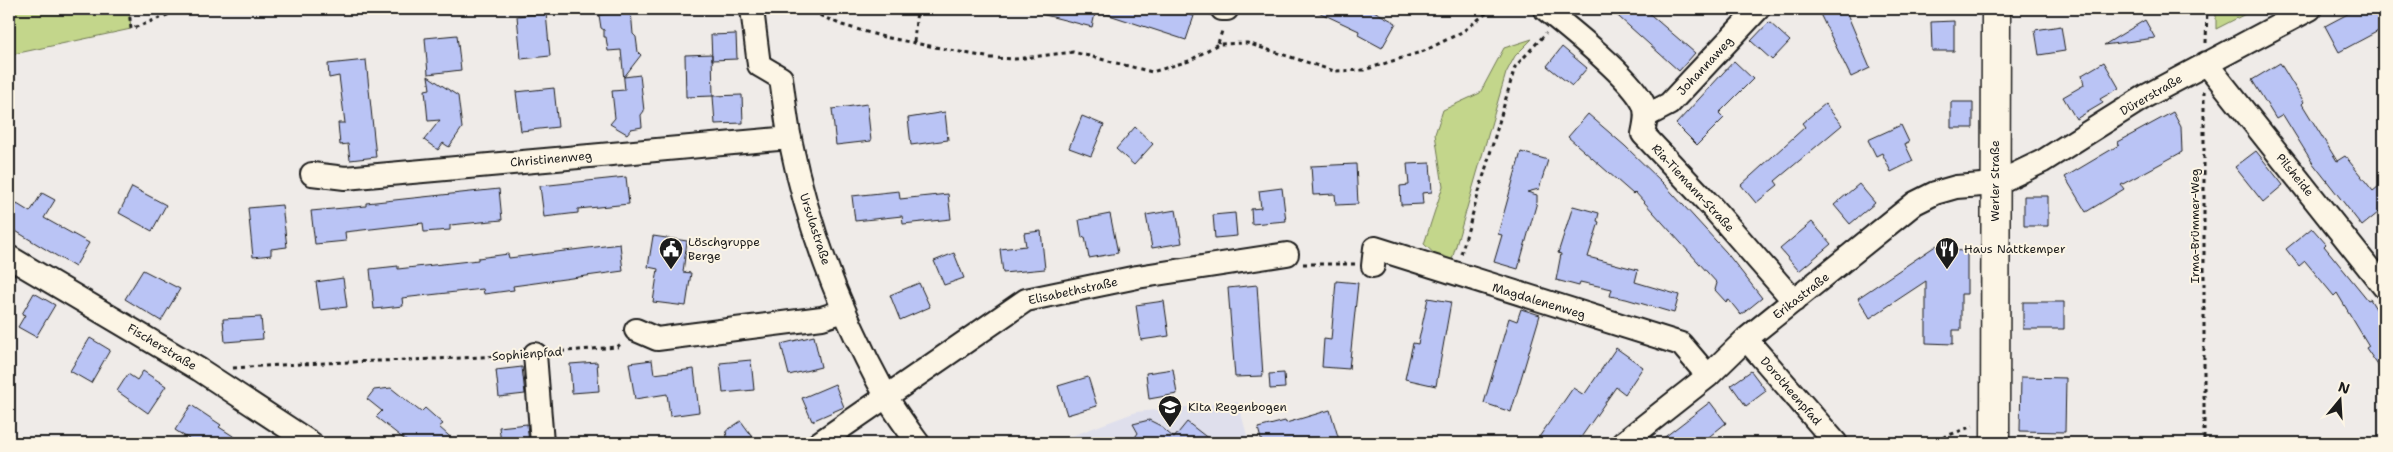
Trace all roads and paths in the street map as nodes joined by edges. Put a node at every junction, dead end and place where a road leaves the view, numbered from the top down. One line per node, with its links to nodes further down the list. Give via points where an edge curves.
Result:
1 (129, 9): 2 (path, via 131,29)
2 (183, 9)
3 (752, 9): 17 (street, Ursulastraße, via 759,66 781,78)
4 (805, 9): 14 (path, via 842,25)
5 (917, 9): 14 (path)
6 (1222, 9): 7 (street)
7 (1227, 9)
8 (1492, 9): 14 (path, via 1462,32 1424,51 1364,70 1334,71 1247,43 1218,44 1189,61 1152,72 1073,52 1015,59 991,58)
9 (1758, 9): 16 (street, Johannaweg, via 1669,104)
10 (1996, 9): 19 (main road, Werler Straße)
11 (2207, 9): 15 (path, Irma-Brümmer-Weg)
12 (2310, 9): 15 (street, Dürerstraße)
13 (1552, 14): 16 (street, Ria-Tiemann-Straße, via 1620,75 1643,104); 23 (path, via 1515,67)
14 (914, 42)
15 (2206, 63): 19 (street, Dürerstraße, via 2146,96 2043,161); 24 (street, Pilsheide); 41 (path, Irma-Brümmer-Weg)
16 (1646, 116): 25 (street, Ria-Tiemann-Straße, via 1643,134)
17 (790, 138): 18 (street, Christinenweg, via 345,178); 26 (street, Ursulastraße, via 807,206)
18 (312, 174)
19 (1995, 184): 25 (street, Erikastraße, via 1956,187 1935,193 1915,204); 33 (main road, Werler Straße)
20 (1287, 254): 22 (path, via 1302,264); 32 (street, Elisabethstraße, via 1129,279 1026,300)
21 (9, 257): 30 (street, Fischerstraße)
22 (1373, 266): 23 (street, Magdalenenweg, via 1375,248)
23 (1455, 273): 31 (street, Magdalenenweg, via 1681,344)
24 (2384, 287)
25 (1794, 302): 28 (street, Erikastraße)
26 (844, 311): 27 (street, via 822,318 657,339); 32 (street, Ursulastraße)
27 (636, 330): 29 (path, Sophienpfad, via 616,348)
28 (1746, 338): 31 (street, Erikastraße); 39 (street, Dorotheenpfad)
29 (535, 354): 30 (path, Sophienpfad, via 322,361); 35 (street)
30 (200, 370): 34 (street, Fischerstraße)
31 (1708, 376): 38 (street, Erikastraße)
32 (886, 397): 36 (street, Elisabethstraße); 37 (street, Ursulastraße)
33 (1995, 430): 40 (path)
34 (311, 443)
35 (542, 443)
36 (819, 443)
37 (918, 443)
38 (1623, 443)
39 (1836, 443)
40 (1928, 443)
41 (2204, 443)

